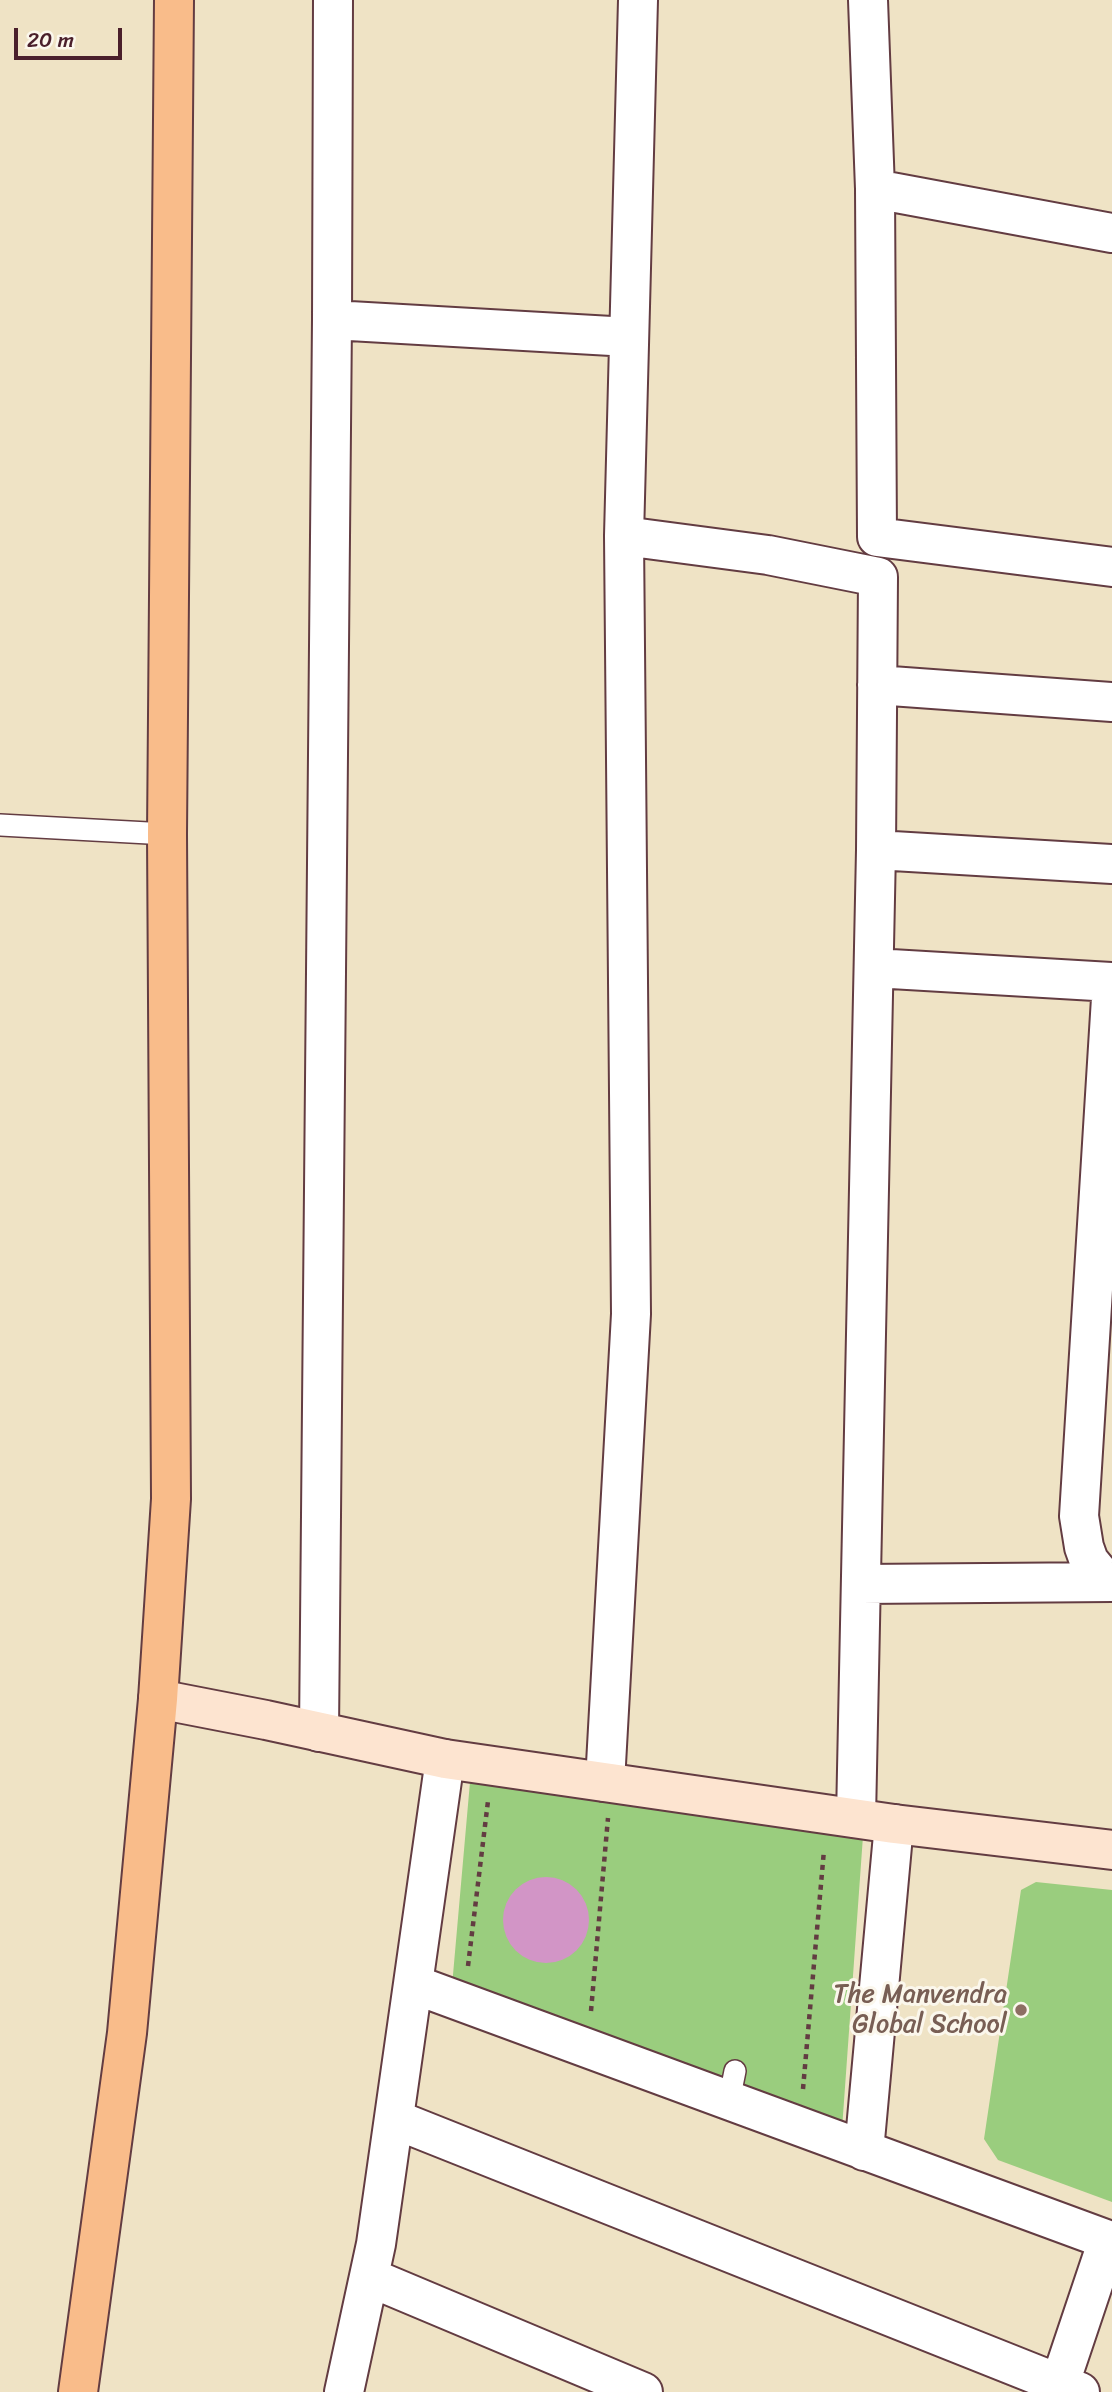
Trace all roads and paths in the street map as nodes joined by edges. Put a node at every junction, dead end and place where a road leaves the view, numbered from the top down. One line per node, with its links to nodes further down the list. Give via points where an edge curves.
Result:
1 (174, 0): 16 (main road)
2 (333, 0): 7 (street)
3 (638, 0): 8 (street)
4 (868, 0): 5 (street)
5 (875, 189): 6 (street); 10 (street)
6 (1112, 233)
7 (332, 320): 8 (street); 24 (street)
8 (629, 337): 9 (street)
9 (624, 536): 12 (street, via 768,555); 26 (street, via 631,1314)
10 (877, 537): 11 (street); 12 (street)
11 (1112, 567)
12 (878, 577): 13 (street)
13 (877, 685): 14 (street); 17 (street)
14 (1112, 702)
15 (0, 825): 16 (lane)
16 (167, 834): 23 (main road, via 171,1499)
17 (876, 850): 18 (street); 19 (street)
18 (1112, 864)
19 (874, 968): 20 (street); 22 (street)
20 (1112, 982): 21 (street, via 1079,1516 1089,1561)
21 (1112, 1581): 22 (street)
22 (861, 1584): 28 (street)
23 (158, 1699): 24 (street); 41 (main road, via 127,2033)
24 (319, 1732): 25 (street)
25 (445, 1759): 26 (street); 33 (street)
26 (605, 1782): 29 (street); 34 (path, via 609,1814)
27 (501, 1802): 32 (path, via 487,1801)
28 (856, 1818): 29 (street); 30 (street)
29 (803, 1823): 35 (path, via 825,1838)
30 (894, 1824): 31 (street); 37 (street)
31 (1112, 1850)
32 (466, 1979)
33 (413, 1984): 36 (street); 37 (street, via 732,2086)
34 (590, 2020)
35 (803, 2096)
36 (394, 2119): 39 (street); 40 (street)
37 (864, 2151): 38 (street)
38 (1110, 2241): 40 (street)
39 (369, 2277): 42 (street); 43 (street)
40 (1065, 2390)
41 (78, 2392)
42 (344, 2392)
43 (643, 2392)

